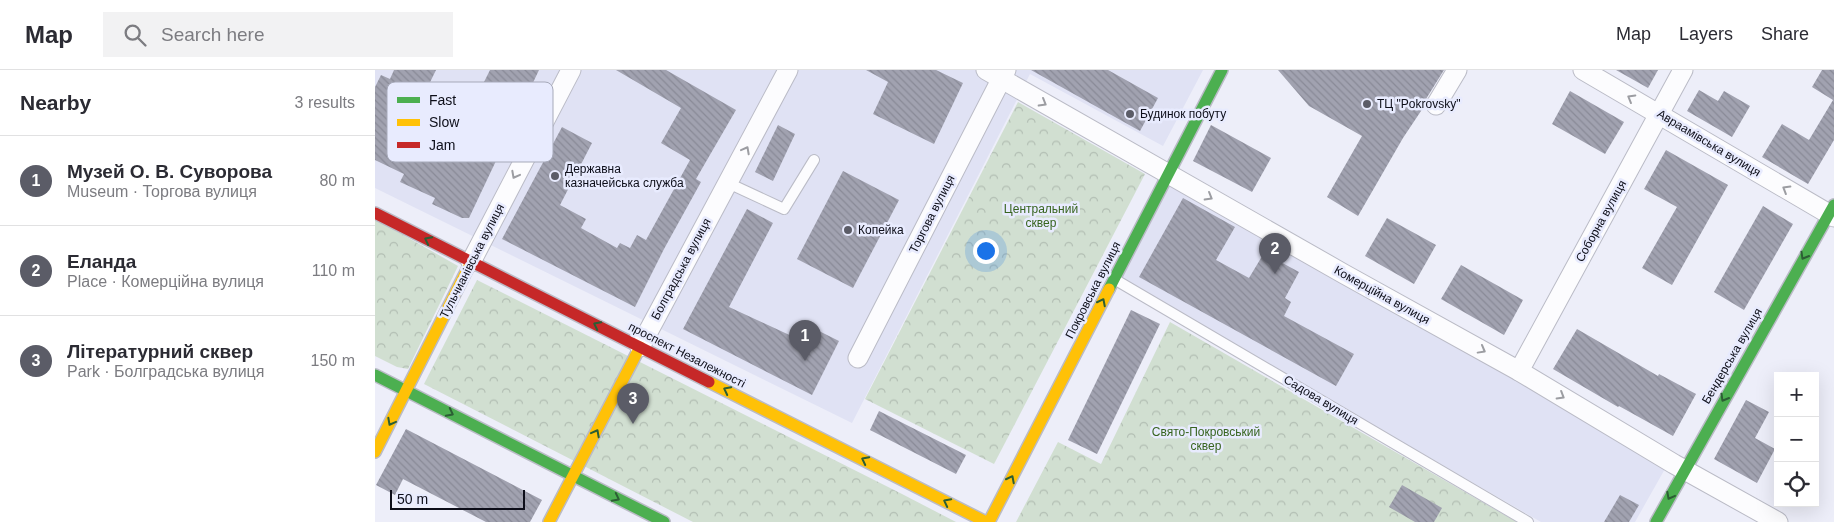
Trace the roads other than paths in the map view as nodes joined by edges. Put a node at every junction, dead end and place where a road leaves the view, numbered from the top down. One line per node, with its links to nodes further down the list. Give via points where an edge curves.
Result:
1 (571, 70): 8 (street, Тульчианівська вулиця, one-way to 8)
2 (788, 70): 14 (street, Болградська вулиця, one-way to 2)
3 (1221, 70): 13 (main road, Покровська вулиця)
4 (1457, 70): 9 (street)
5 (1583, 70): 10 (street, Авраамівська вулиця, one-way to 5)
6 (1683, 70): 10 (street, Соборна вулиця)
7 (998, 73): 13 (street, Комерційна вулиця, one-way to 13); 20 (street, Торгова вулиця)
8 (553, 105)
9 (1436, 105)
10 (1659, 114): 15 (street, Авраамівська вулиця, one-way to 10); 21 (street, Соборна вулиця)
11 (814, 160): 14 (lane, via 784,209)
12 (523, 162): 17 (street, Тульчианівська вулиця, one-way to 17)
13 (1167, 173): 18 (main road, Покровська вулиця); 21 (street, Комерційна вулиця, one-way to 21)
14 (728, 183): 19 (street, Болградська вулиця)
15 (1832, 212): 25 (main road, Бендерська вулиця, one-way to 25)
16 (375, 213): 17 (main road, проспект Незалежності, one-way to 16)
17 (471, 262): 19 (main road, проспект Незалежності, one-way to 17); 23 (main road, Тульчианівська вулиця)
18 (1113, 279): 29 (main road, Покровська вулиця, one-way to 18); 30 (lane, Садова вулиця)
19 (640, 347): 26 (main road, Болградська вулиця, one-way to 19); 29 (main road, проспект Незалежності, one-way to 19)
20 (858, 358)
21 (1519, 371): 25 (street, Комерційна вулиця, one-way to 25)
22 (375, 374): 23 (main road)
23 (406, 390): 24 (main road, Тульчианівська вулиця, one-way to 24); 26 (main road, one-way to 26)
24 (375, 452)
25 (1684, 470): 31 (main road, Бендерська вулиця, one-way to 31); 32 (street, Комерційна вулиця)
26 (573, 476): 27 (main road, Болградська вулиця); 28 (main road, one-way to 28)
27 (549, 522)
28 (664, 522)
29 (987, 522)
30 (1527, 522)
31 (1656, 522)
32 (1778, 522)

